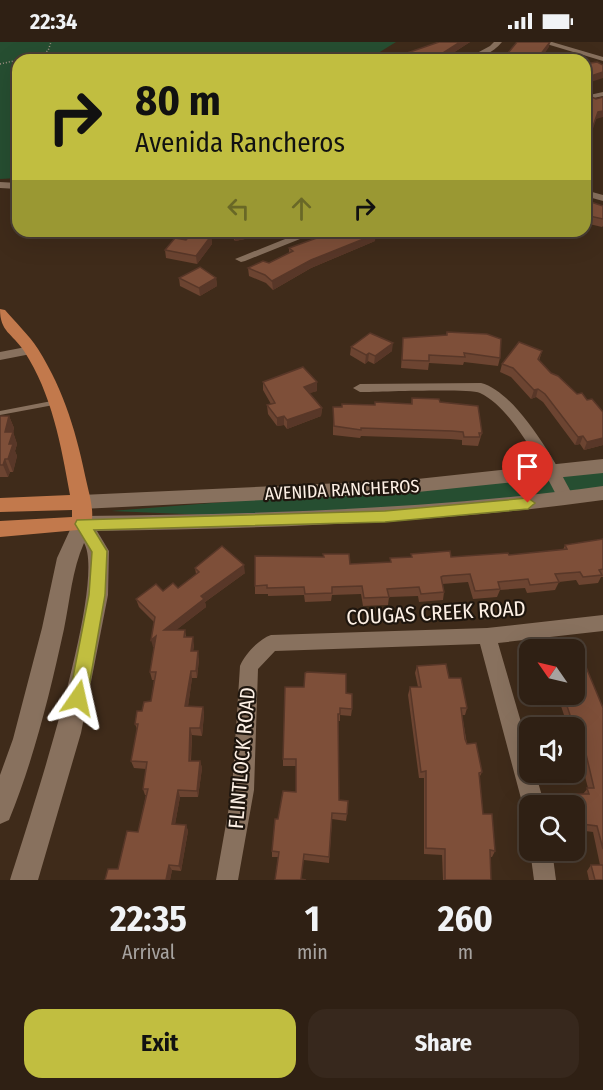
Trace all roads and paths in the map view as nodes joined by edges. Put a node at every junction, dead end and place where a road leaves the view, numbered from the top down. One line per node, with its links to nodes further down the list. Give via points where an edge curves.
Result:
1 (51, 42): 4 (path, via 48,51)
2 (498, 42): 5 (street)
3 (544, 42): 6 (street)
4 (42, 54)
5 (480, 54)
6 (586, 54)
7 (299, 237): 8 (street)
8 (241, 259)
9 (0, 314): 10 (main road)
10 (31, 350): 11 (street); 13 (main road)
11 (0, 356)
12 (360, 388): 16 (street, via 481,387 508,406)
13 (57, 402): 14 (lane); 19 (main road, via 67,430)
14 (0, 413)
15 (603, 466): 16 (main road, AVENIDA RANCHEROS)
16 (554, 473): 18 (street); 19 (main road, AVENIDA RANCHEROS, via 426,485)
17 (603, 493): 18 (main road, AVENIDA RANCHEROS)
18 (566, 498): 21 (main road, AVENIDA RANCHEROS, via 385,516)
19 (81, 502): 20 (main road); 21 (main road)
20 (0, 505)
21 (82, 524): 22 (main road); 27 (main road, via 67,558 25,739); 29 (main road, via 99,551 97,595 69,733)
22 (0, 529)
23 (603, 623): 24 (street, COUGAS CREEK ROAD)
24 (487, 636): 25 (street, COUGAS CREEK ROAD); 26 (street)
25 (271, 643): 30 (street, FLINTLOCK ROAD, via 249,666 243,790)
26 (531, 795)
27 (0, 811)
28 (542, 861): 31 (street)
29 (24, 880)
30 (227, 880)
31 (545, 880)

